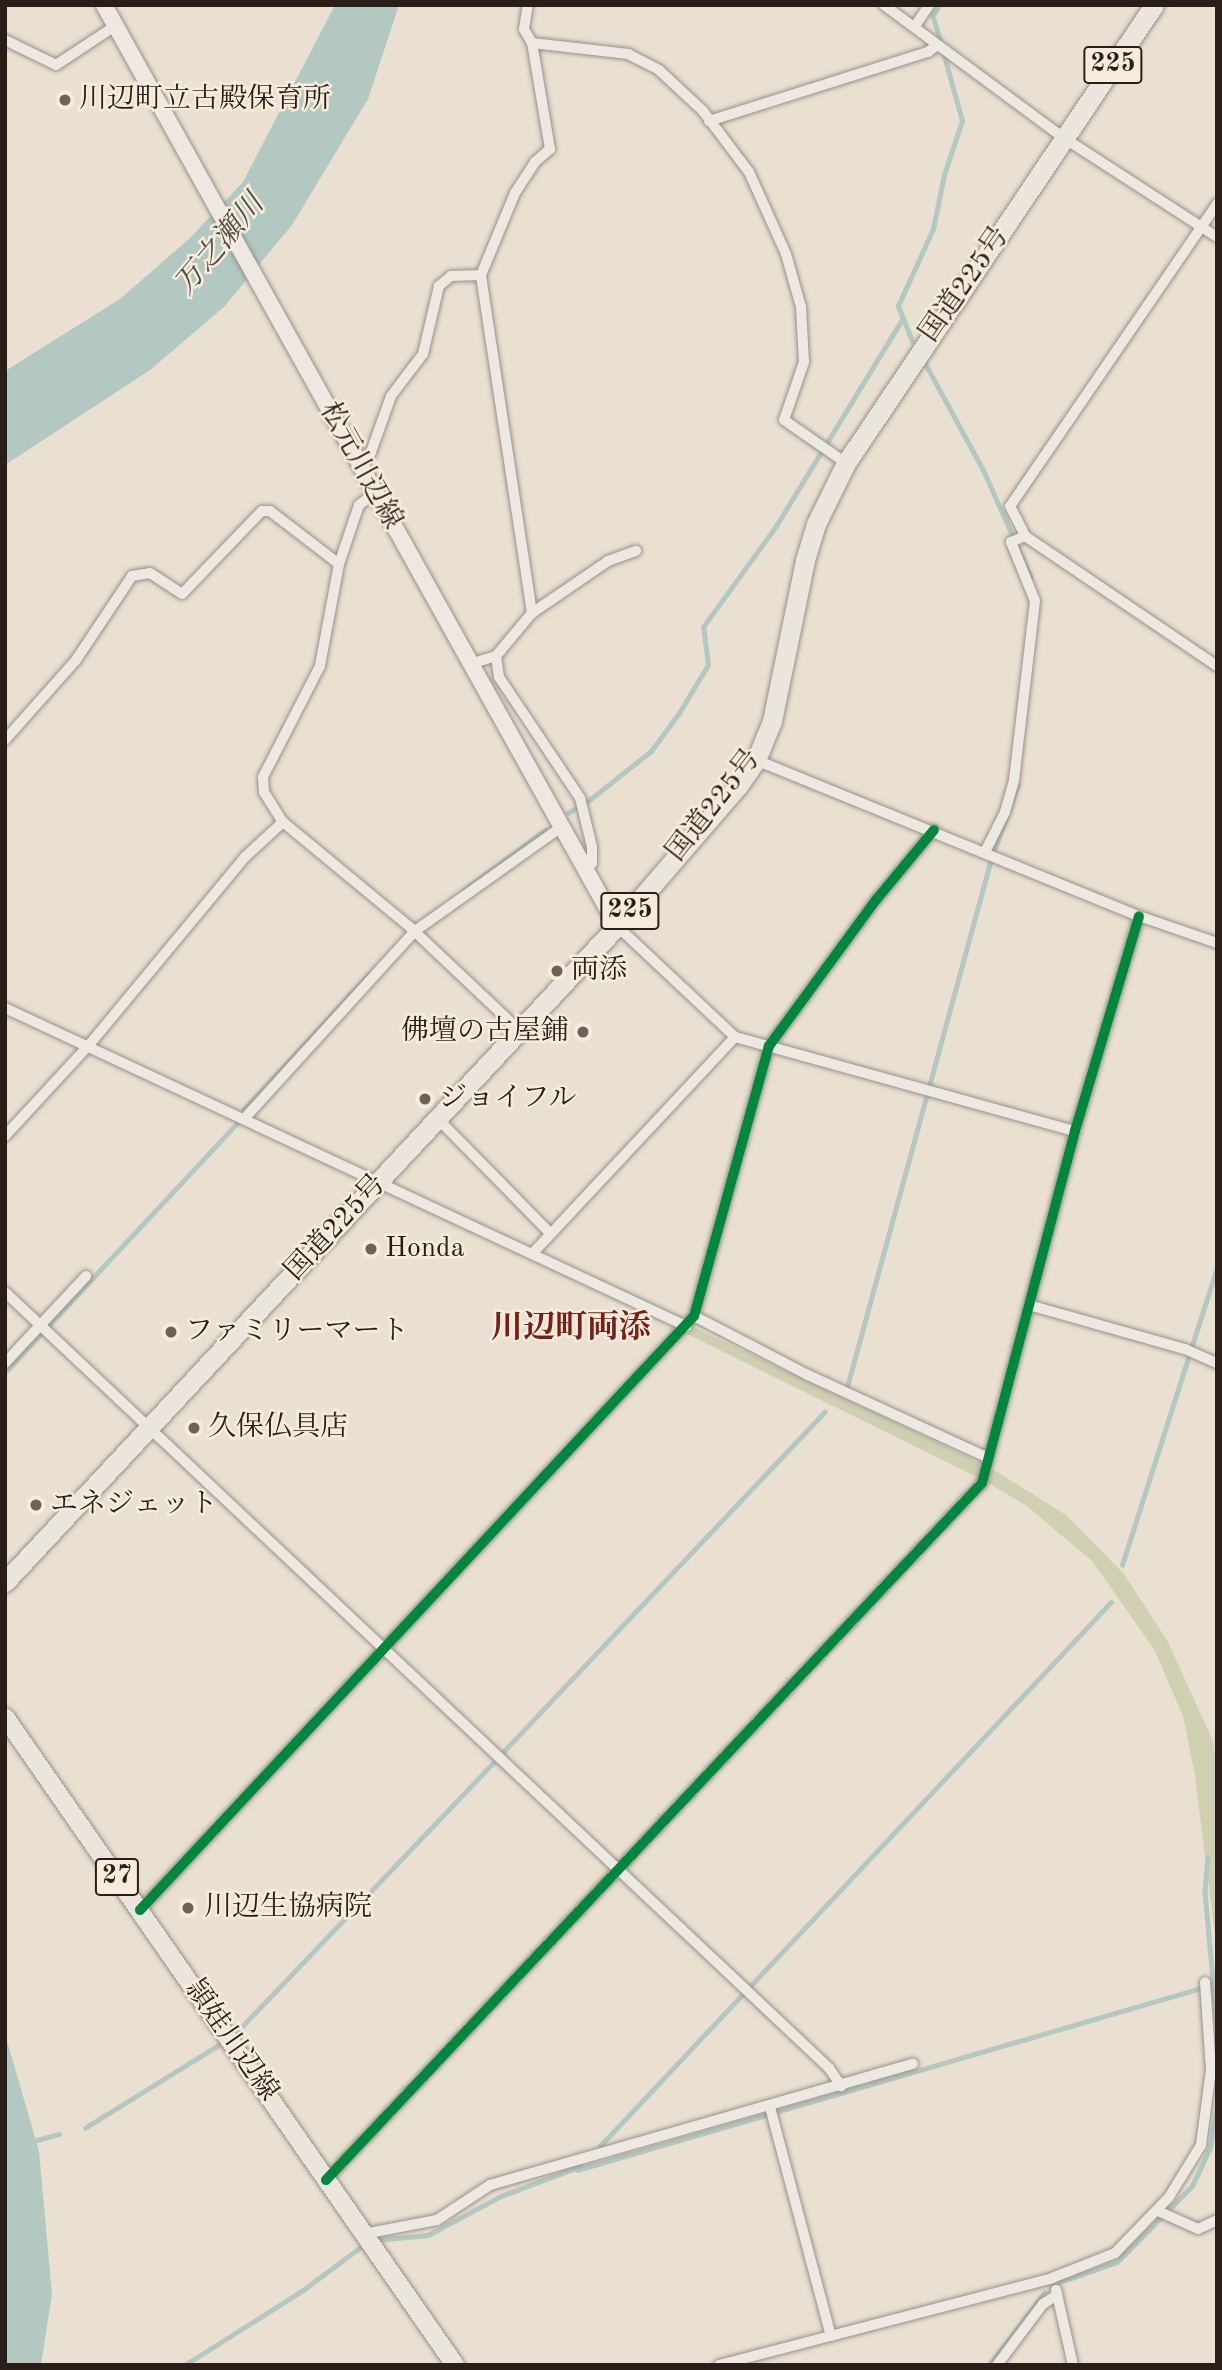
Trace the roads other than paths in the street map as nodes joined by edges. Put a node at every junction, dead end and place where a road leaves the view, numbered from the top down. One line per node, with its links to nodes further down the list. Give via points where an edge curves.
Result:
1 (104, 5): 6 (main road, 松元川辺線)
2 (528, 5): 9 (street, via 524,29)
3 (884, 5): 7 (street)
4 (929, 5): 7 (street)
5 (1154, 5): 12 (highway, 国道225号 / 225)
6 (115, 26): 8 (street, via 56,65); 18 (main road, 松元川辺線)
7 (915, 26): 10 (street)
8 (5, 40)
9 (532, 44): 11 (street, via 628,54 677,83); 16 (street, via 551,149 535,162 519,187)
10 (942, 49): 11 (street); 12 (street)
11 (709, 121): 17 (street, via 759,188 802,307 804,362 784,420)
12 (1064, 138): 14 (street); 17 (highway, 国道225号 / 225)
13 (1217, 204): 14 (street)
14 (1202, 227): 15 (street); 20 (street, via 1010,506)
15 (1217, 237)
16 (481, 275): 18 (street, via 450,275 439,286 423,354 391,396 371,452); 23 (street)
17 (846, 463): 28 (highway, 国道225号 / 225, via 816,524 772,721)
18 (360, 466): 19 (main road, 松元川辺線)
19 (375, 493): 22 (street, via 359,505); 25 (main road, 松元川辺線)
20 (1019, 538): 26 (street); 32 (street, via 1035,601 1011,794)
21 (636, 551): 23 (street, via 608,561)
22 (339, 564): 27 (street, via 270,510 261,511 182,594 150,573 132,576 76,660); 29 (street, via 320,666 263,777 264,792)
23 (532, 613): 24 (street)
24 (496, 656): 25 (street); 33 (street, via 499,677 580,798 592,847 592,863)
25 (470, 664): 30 (main road, 松元川辺線)
26 (1217, 666)
27 (5, 740)
28 (757, 760): 31 (street); 35 (highway, 国道225号 / 225)
29 (283, 822): 36 (street); 41 (street, via 245,857)
30 (560, 828): 33 (main road, 松元川辺線); 36 (street)
31 (934, 830): 32 (street); 42 (street)
32 (991, 852): 34 (street)
33 (586, 871): 35 (main road, 松元川辺線)
34 (1139, 915): 37 (street); 45 (street)
35 (617, 926): 39 (highway, 国道225号 / 225); 40 (street)
36 (413, 930): 39 (street); 43 (street)
37 (1217, 943)
38 (5, 1008): 41 (street)
39 (520, 1031): 44 (highway, 国道225号 / 225)
40 (735, 1037): 42 (street); 48 (street)
41 (89, 1045): 43 (street); 46 (street)
42 (768, 1046): 45 (street); 53 (street)
43 (244, 1119): 47 (street)
44 (438, 1119): 47 (highway, 国道225号 / 225); 48 (street)
45 (1075, 1131): 52 (street)
46 (5, 1136)
47 (378, 1183): 49 (street); 58 (highway, 国道225号 / 225)
48 (550, 1232): 49 (street)
49 (532, 1254): 54 (street)
50 (86, 1276): 55 (street)
51 (5, 1292): 55 (street)
52 (1029, 1305): 57 (street, via 1190,1350); 59 (street)
53 (694, 1316): 54 (street); 59 (street, via 808,1375)
54 (686, 1326): 61 (street)
55 (44, 1329): 56 (street); 58 (street)
56 (5, 1363)
57 (1217, 1363)
58 (152, 1426): 60 (highway, 国道225号 / 225); 61 (street)
59 (986, 1457): 63 (street, via 982,1483)
60 (5, 1582)
61 (386, 1651): 63 (street); 64 (street)
62 (5, 1717): 64 (main road, 頴娃川辺線 / 27)
63 (618, 1870): 68 (street, via 829,2068); 70 (street)
64 (141, 1910): 70 (main road, 頴娃川辺線 / 27)
65 (1205, 1982): 67 (street)
66 (913, 2064): 68 (street)
67 (1214, 2070): 71 (street, via 1201,2146)
68 (841, 2086): 69 (street)
69 (771, 2111): 73 (street, via 490,2185 437,2220); 76 (street)
70 (326, 2180): 73 (main road, 頴娃川辺線 / 27)
71 (1161, 2214): 72 (street, via 1198,2229); 74 (street, via 1115,2253)
72 (1217, 2220)
73 (368, 2239): 77 (main road, 頴娃川辺線 / 27)
74 (1052, 2278): 75 (street); 76 (street)
75 (1057, 2294): 79 (street, via 1043,2304); 80 (street)
76 (831, 2336): 78 (street)
77 (455, 2365)
78 (719, 2365)
79 (997, 2365)
80 (1073, 2365)

